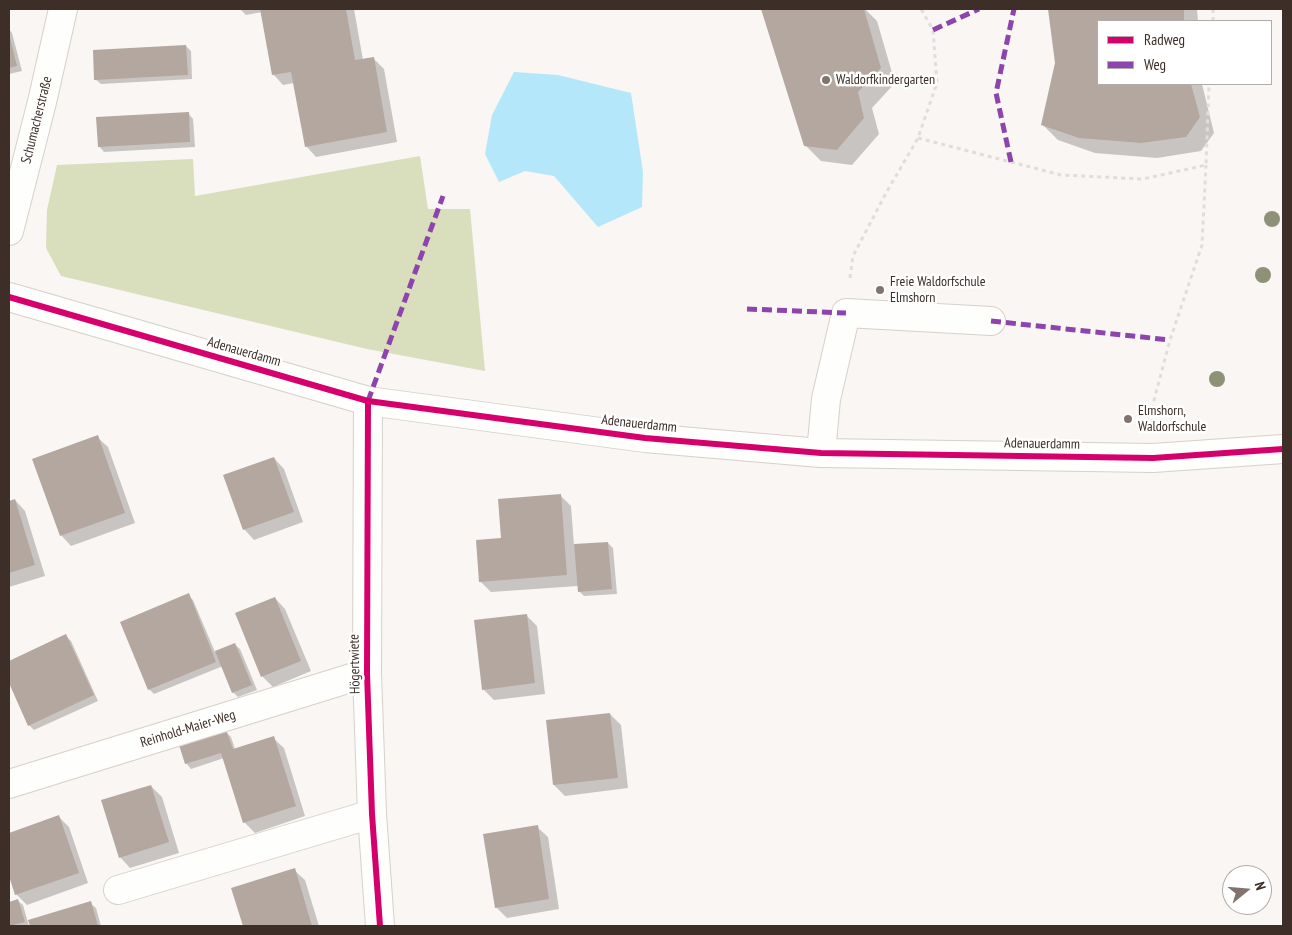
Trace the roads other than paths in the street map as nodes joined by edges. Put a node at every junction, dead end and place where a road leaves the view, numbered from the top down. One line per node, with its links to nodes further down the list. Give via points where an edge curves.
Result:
1 (62, 9): 2 (street, Schumacherstraße)
2 (9, 231)
3 (9, 297): 5 (street, Adenauerdamm)
4 (991, 321): 7 (street, via 846,313 826,400)
5 (368, 401): 7 (street, Adenauerdamm, via 645,438); 8 (street, Högertwiete)
6 (1283, 449): 7 (street, Adenauerdamm, via 1153,458)
7 (821, 453)
8 (367, 673): 9 (street, Reinhold-Maier-Weg); 10 (street, Högertwiete)
9 (9, 784)
10 (372, 814): 11 (street); 12 (street, Högertwiete)
11 (118, 890)
12 (380, 926)

